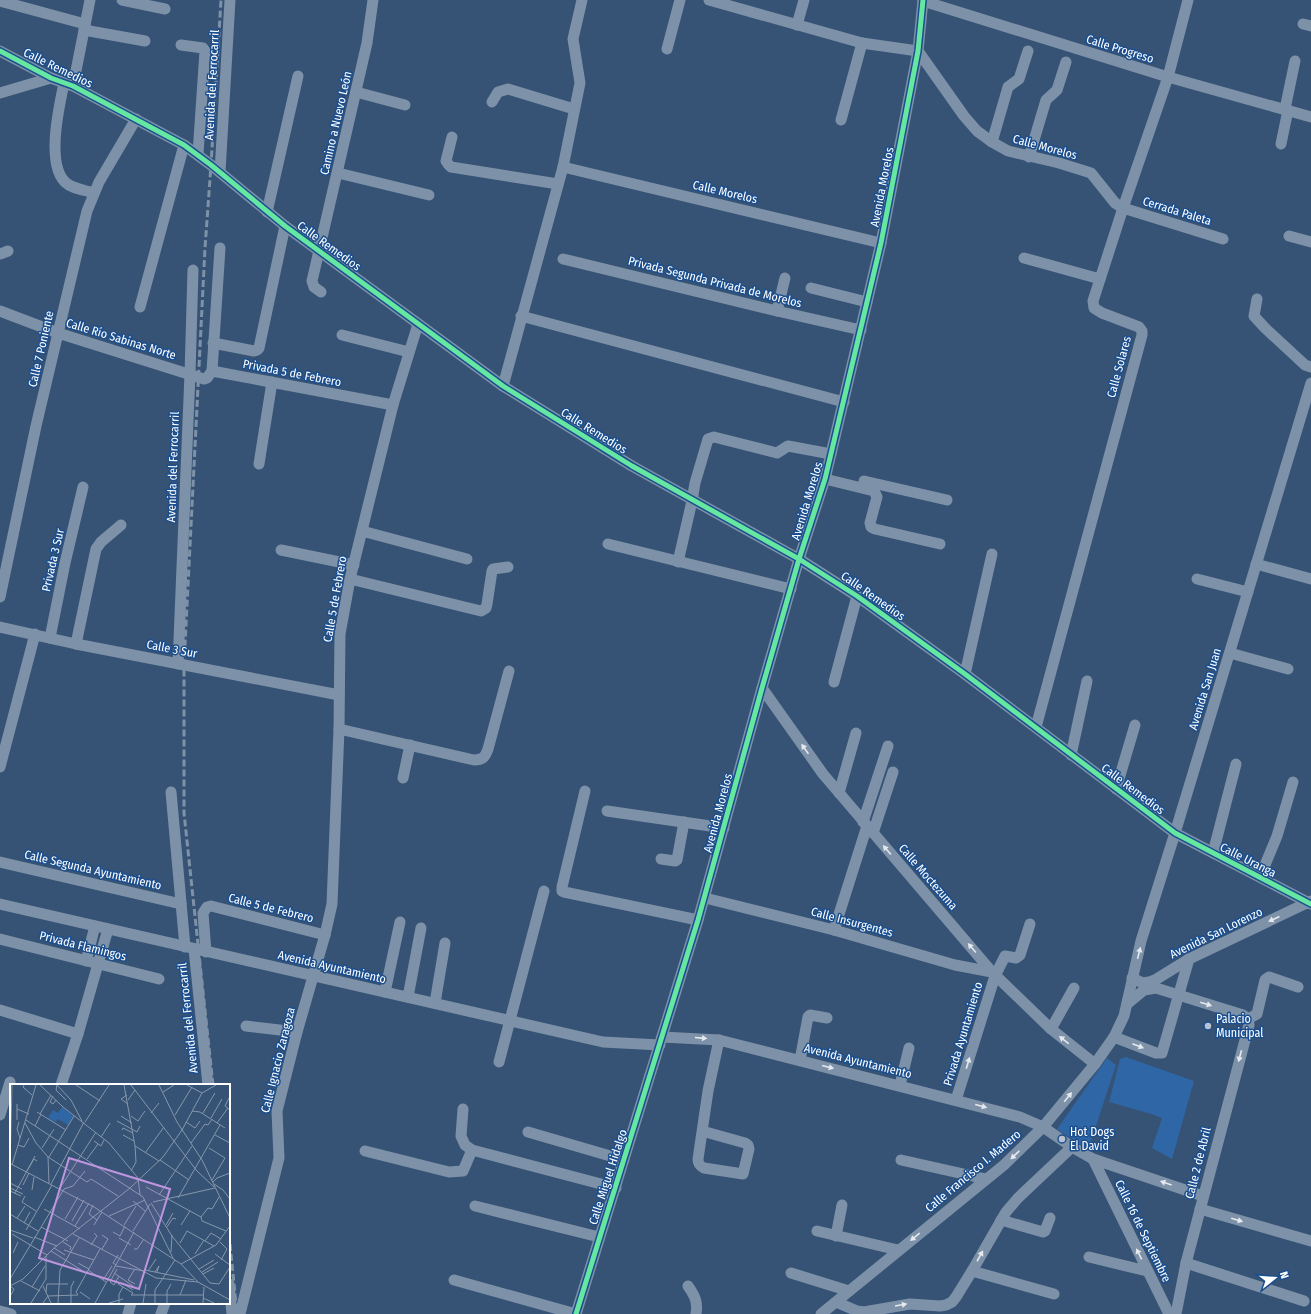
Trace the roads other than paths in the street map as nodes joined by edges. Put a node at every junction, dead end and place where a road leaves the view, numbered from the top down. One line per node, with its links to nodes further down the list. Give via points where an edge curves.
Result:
1 (122, 0): 13 (street)
2 (230, 0): 45 (street, Avenida del Ferrocarril)
3 (372, 0): 29 (street, Camino a Nuevo León, via 367,43)
4 (582, 0): 33 (street, via 573,39 580,83)
5 (680, 0): 19 (street)
6 (709, 0): 12 (street)
7 (804, 0): 14 (street)
8 (1188, 0): 26 (street, Calle Solares)
9 (0, 1): 15 (street)
10 (88, 1): 15 (street)
11 (923, 1): 22 (street, Avenida Morelos); 26 (street, Calle Progreso)
12 (746, 5): 14 (street)
13 (166, 9)
14 (797, 25): 17 (street)
15 (84, 27): 16 (street); 28 (street)
16 (146, 40)
17 (862, 43): 22 (street); 37 (street)
18 (181, 45): 42 (street, via 203,48 205,51)
19 (667, 49)
20 (0, 51): 27 (street, Calle Remedios)
21 (1028, 51): 39 (street, via 1019,79 1008,87)
22 (918, 52): 39 (street, Calle Morelos, via 964,116 977,131); 56 (street, Avenida Morelos)
23 (1295, 61): 34 (street)
24 (1066, 62): 43 (street, via 1057,90 1046,100)
25 (298, 76): 51 (street)
26 (1168, 77): 34 (street, Calle Progreso); 50 (street, Calle Solares)
27 (51, 78): 28 (street, Calle Remedios); 30 (street)
28 (68, 84): 36 (street, Calle Remedios); 48 (street, via 55,143 56,161 61,177 66,183)
29 (356, 92): 32 (street); 46 (street, Camino a Nuevo León)
30 (0, 93)
31 (492, 102): 33 (street, via 498,92 508,89)
32 (405, 105)
33 (574, 109): 44 (street)
34 (1287, 110): 35 (street, Calle Progreso); 40 (street)
35 (1311, 116)
36 (136, 119): 41 (street, Calle Remedios); 48 (street, Calle 7 Poniente)
37 (841, 120)
38 (452, 137): 47 (street, via 446,161 451,167)
39 (992, 142): 43 (street, Calle Morelos, via 1008,151)
40 (1281, 144)
41 (184, 145): 42 (street, Calle Remedios); 68 (street)
42 (198, 154): 45 (street, Calle Remedios)
43 (1029, 157): 50 (street, Calle Morelos, via 1091,173)
44 (563, 167): 47 (street); 56 (street, Calle Morelos)
45 (220, 172): 51 (street, Calle Remedios)
46 (338, 172): 49 (street); 58 (street, Camino a Nuevo León)
47 (558, 184): 71 (street)
48 (94, 193): 74 (street, Calle 7 Poniente, via 87,211)
49 (429, 195)
50 (1123, 208): 54 (street, Cerrada Paleta); 63 (street, Calle Solares)
51 (267, 212): 52 (street, Calle Remedios)
52 (285, 226): 58 (street, Calle Remedios); 76 (street, Calle Remedios, via 259,348 254,351)
53 (1288, 236): 55 (street)
54 (1223, 240)
55 (1311, 242)
56 (881, 243): 67 (street, Avenida Morelos)
57 (220, 248): 76 (street)
58 (320, 251): 65 (street, Camino a Nuevo León, via 312,281 314,287); 72 (street, Calle Remedios)
59 (1024, 258): 63 (street)
60 (562, 259): 69 (street, Privada Segunda Privada de Morelos)
61 (193, 270): 80 (street, Avenida del Ferrocarril)
62 (786, 278): 69 (street)
63 (1100, 279): 125 (street, Calle Solares, via 1093,301 1094,308 1139,327 1142,335)
64 (811, 288): 67 (street)
65 (321, 292)
66 (1257, 299): 78 (street, via 1254,316 1304,365)
67 (867, 302): 73 (street, Avenida Morelos)
68 (140, 308)
69 (777, 311): 73 (street, Privada Segunda Privada de Morelos)
70 (0, 312): 74 (street, Calle Río Sabinas Norte)
71 (521, 316): 83 (street); 84 (street)
72 (418, 324): 77 (street, Calle 5 de Febrero); 83 (street, Calle Remedios)
73 (861, 330): 84 (street, Avenida Morelos)
74 (58, 333): 80 (street, Calle Río Sabinas Norte); 110 (street, Calle 7 Poniente)
75 (342, 335): 77 (street)
76 (213, 343): 79 (street)
77 (409, 352): 85 (street, Calle 5 de Febrero)
78 (1311, 367)
79 (212, 371): 80 (street, Privada 5 de Febrero, via 207,378); 81 (street, Privada 5 de Febrero)
80 (190, 374): 116 (street, Avenida del Ferrocarril)
81 (272, 382): 85 (street, Privada 5 de Febrero); 87 (street)
82 (1311, 383): 101 (street, Avenida San Juan)
83 (503, 386): 91 (street, Calle Remedios, via 604,450)
84 (844, 402): 86 (street, Avenida Morelos)
85 (393, 405): 93 (street, Calle 5 de Febrero)
86 (831, 454): 88 (street, Avenida Morelos); 91 (street, via 788,446 777,453 712,437 706,444)
87 (259, 464)
88 (826, 476): 90 (street); 95 (street, via 876,493 871,527); 99 (street, Avenida Morelos)
89 (83, 487): 113 (street, Privada 3 Sur)
90 (947, 500)
91 (692, 501): 99 (street, Calle Remedios); 100 (street)
92 (121, 525): 114 (street, via 96,549)
93 (362, 531): 98 (street); 102 (street, Calle 5 de Febrero)
94 (608, 544): 100 (street)
95 (940, 544)
96 (281, 550): 102 (street)
97 (992, 554): 119 (street)
98 (467, 559)
99 (799, 559): 107 (street, Avenida Morelos); 109 (street, Calle Remedios)
100 (678, 562): 107 (street)
101 (1256, 564): 106 (street); 108 (street, Avenida San Juan)
102 (354, 565): 104 (street, Calle 5 de Febrero)
103 (508, 567): 104 (street, via 492,571 486,608 481,610)
104 (350, 579): 123 (street, Calle 5 de Febrero, via 340,634)
105 (1198, 579): 108 (street)
106 (1311, 579)
107 (791, 589): 122 (street, Avenida Morelos)
108 (1248, 592): 115 (street, Avenida San Juan)
109 (857, 596): 119 (street, Calle Remedios); 121 (street)
110 (0, 597)
111 (0, 627): 112 (street, Calle 3 Sur)
112 (35, 634): 113 (street, Calle 3 Sur); 132 (street)
113 (50, 638): 114 (street, Calle 3 Sur)
114 (76, 644): 116 (street, Calle 3 Sur)
115 (1230, 654): 117 (street); 144 (street, Avenida San Juan)
116 (178, 664): 123 (street, Calle 3 Sur)
117 (1288, 669)
118 (508, 671): 128 (street, via 488,749 481,760)
119 (965, 674): 125 (street, Calle Remedios)
120 (1087, 681): 130 (street)
121 (834, 682)
122 (762, 688): 139 (street, Calle Moctezuma, one-way to 122); 143 (street, Avenida Morelos)
123 (338, 695): 126 (street, Calle 5 de Febrero)
124 (1135, 725): 136 (street)
125 (1036, 727): 130 (street, Calle Remedios)
126 (338, 729): 128 (street); 161 (street, Calle 5 de Febrero, via 334,882)
127 (856, 732): 139 (street)
128 (410, 746): 134 (street)
129 (888, 746): 142 (street)
130 (1071, 755): 136 (street, Calle Remedios)
131 (1236, 764): 145 (street)
132 (0, 767)
133 (893, 772): 142 (street)
134 (403, 778)
135 (1293, 782): 148 (street, via 1277,836)
136 (1116, 789): 144 (street, Calle Remedios)
137 (585, 790): 154 (street, via 562,890)
138 (171, 792): 153 (street, Avenida del Ferrocarril)
139 (839, 793): 142 (street, Calle Moctezuma)
140 (607, 811): 141 (street)
141 (684, 822): 143 (street); 146 (street, via 677,860)
142 (868, 827): 160 (street); 169 (street, Calle Moctezuma, one-way to 142)
143 (724, 828): 150 (street, Avenida Morelos)
144 (1175, 833): 145 (street, Calle Uranga); 171 (street, Avenida San Juan, one-way to 144)
145 (1213, 853): 148 (street, Calle Uranga)
146 (661, 859)
147 (0, 862): 153 (street, Calle Segunda Ayuntamiento)
148 (1260, 877): 151 (street, Calle Uranga)
149 (544, 891): 183 (street)
150 (705, 898): 154 (street, Avenida Morelos); 160 (street, Calle Insurgentes)
151 (1310, 903): 166 (street, Avenida San Lorenzo, one-way to 166)
152 (0, 904): 157 (street, Avenida Ayuntamiento)
153 (181, 904): 164 (street, Avenida del Ferrocarril)
154 (698, 920): 190 (street, Avenida Morelos)
155 (400, 922): 175 (street)
156 (1030, 924): 169 (street, Privada Ayuntamiento, via 1020,955 1016,958 1005,956)
157 (95, 926): 159 (street, Avenida Ayuntamiento); 167 (street)
158 (421, 928): 177 (street)
159 (108, 929): 164 (street, Avenida Ayuntamiento); 168 (street)
160 (834, 930): 169 (street, Calle Insurgentes)
161 (325, 935): 165 (street, Calle 5 de Febrero, via 211,906 203,913); 170 (street, Calle 5 de Febrero)
162 (0, 939): 167 (street, Privada Flamingos)
163 (445, 943): 178 (street)
164 (189, 948): 165 (street, Avenida Ayuntamiento); 197 (street, Avenida del Ferrocarril)
165 (206, 952): 170 (street, Avenida Ayuntamiento)
166 (1189, 959): 171 (street, Avenida San Lorenzo, via 1149,982 1143,983); 176 (street)
167 (86, 961): 168 (street, Privada Flamingos)
168 (98, 964): 172 (street, Privada Flamingos); 187 (street)
169 (994, 974): 185 (street, Calle Moctezuma); 199 (street, Privada Ayuntamiento, one-way to 169)
170 (314, 976): 175 (street, Avenida Ayuntamiento); 186 (street, Calle Ignacio Zaragoza)
171 (1132, 978): 179 (street, Avenida San Juan)
172 (160, 979)
173 (1298, 987): 182 (street, via 1269,977 1265,980 1256,1014)
174 (1074, 988): 185 (street)
175 (385, 992): 177 (street, Avenida Ayuntamiento)
176 (1179, 996): 179 (street, via 1156,988 1144,990); 182 (street, one-way to 182); 188 (street, one-way to 176, via 1156,1053 1162,1053)
177 (408, 997): 178 (street, Avenida Ayuntamiento)
178 (435, 1003): 183 (street, Avenida Ayuntamiento)
179 (1127, 1004): 188 (street, Calle Francisco I. Madero)
180 (0, 1010): 187 (street)
181 (827, 1018): 192 (street, via 810,1015 808,1017)
182 (1248, 1018): 213 (street, Calle 2 de Abril, one-way to 213, via 1249,1025)
183 (510, 1020): 190 (street, Avenida Ayuntamiento, via 603,1042); 193 (street)
184 (246, 1026): 186 (street)
185 (1051, 1029): 194 (street, Calle Moctezuma, one-way to 185)
186 (297, 1032): 240 (street, Calle Ignacio Zaragoza, via 277,1111 279,1158)
187 (78, 1034): 196 (street)
188 (1114, 1036): 194 (street, Calle Francisco I. Madero)
189 (719, 1040): 190 (street, Avenida Ayuntamiento, one-way to 189); 192 (street, Avenida Ayuntamiento); 203 (street)
190 (661, 1041): 209 (street, Calle Miguel Hidalgo)
191 (909, 1048): 198 (street)
192 (800, 1060): 198 (street, Avenida Ayuntamiento, one-way to 198)
193 (499, 1062)
194 (1095, 1064): 202 (street, Calle Francisco I. Madero, one-way to 194)
195 (10, 1082): 201 (street)
196 (61, 1084)
197 (208, 1084)
198 (900, 1086): 199 (street, Avenida Ayuntamiento)
199 (956, 1100): 202 (street, Avenida Ayuntamiento, one-way to 202, via 1020,1116)
200 (463, 1109): 206 (street, via 461,1136 465,1145)
201 (0, 1116)
202 (1043, 1128): 205 (street, Avenida Ayuntamiento); 211 (street, Calle Francisco I. Madero, one-way to 211)
203 (702, 1131): 203 (street, via 698,1159 700,1166 743,1174 748,1145)
204 (528, 1132): 209 (street)
205 (1072, 1147): 208 (street, Avenida Ayuntamiento); 218 (street, via 1018,1198)
206 (472, 1150): 207 (street, via 463,1171 449,1172); 212 (street)
207 (365, 1151)
208 (1093, 1159): 213 (street, Avenida Ayuntamiento, one-way to 208); 227 (street, Calle 16 de Septiembre, one-way to 208)
209 (624, 1160): 212 (street, Calle Miguel Hidalgo)
210 (901, 1160): 211 (street)
211 (986, 1179): 223 (street, Calle Francisco I. Madero, one-way to 223)
212 (616, 1188): 221 (street, Calle Miguel Hidalgo)
213 (1203, 1196): 216 (street, Calle 2 de Abril)
214 (842, 1205): 220 (street)
215 (475, 1206): 221 (street)
216 (1200, 1209): 222 (street, one-way to 222); 225 (street, Calle 2 de Abril)
217 (1050, 1218): 218 (street, via 1045,1231 1041,1232)
218 (1001, 1220): 226 (street, one-way to 218)
219 (817, 1231): 220 (street)
220 (836, 1236): 223 (street)
221 (599, 1237): 245 (street, Calle Miguel Hidalgo)
222 (1311, 1241)
223 (898, 1250): 231 (street, Calle Francisco I. Madero)
224 (1089, 1257): 227 (street)
225 (1186, 1263): 234 (street); 249 (street, Calle 2 de Abril)
226 (972, 1271): 233 (street); 238 (street, via 956,1297)
227 (1147, 1271): 248 (street, Calle 16 de Septiembre)
228 (791, 1273): 231 (street)
229 (454, 1280): 245 (street)
230 (688, 1286): 246 (street, via 695,1296)
231 (849, 1291): 235 (street, Calle Francisco I. Madero)
232 (230, 1294): 244 (street)
233 (1054, 1294)
234 (1304, 1301)
235 (836, 1302): 238 (street, one-way to 238, via 864,1312 910,1304); 247 (street, Calle Francisco I. Madero)
236 (131, 1304): 242 (street)
237 (165, 1304): 243 (street)
238 (936, 1310)
239 (0, 1311): 241 (street)
240 (242, 1311)
241 (11, 1314)
242 (128, 1314)
243 (161, 1314)
244 (232, 1314)
245 (576, 1314)
246 (696, 1314)
247 (821, 1314)
248 (1169, 1314)
249 (1176, 1314)

